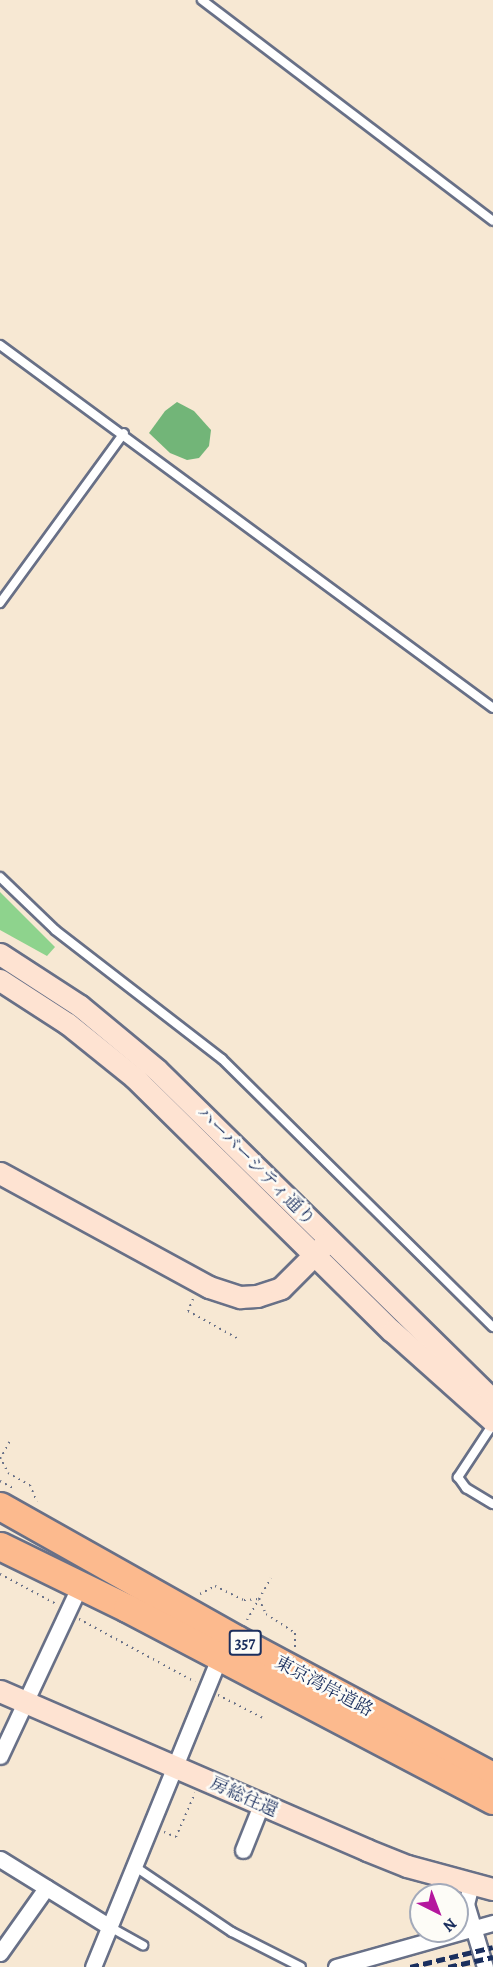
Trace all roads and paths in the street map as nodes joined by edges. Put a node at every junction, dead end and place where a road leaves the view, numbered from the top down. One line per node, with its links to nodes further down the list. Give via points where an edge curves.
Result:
1 (202, 0): 2 (lane)
2 (493, 221)
3 (0, 345): 4 (lane)
4 (124, 433): 5 (lane); 6 (lane)
5 (0, 603)
6 (493, 708)
7 (0, 877): 12 (lane, via 55,930 222,1059)
8 (0, 954): 11 (street, ハーバーシティ通り, via 80,1006 158,1070)
9 (0, 980): 11 (street, ハーバーシティ通り, via 68,1024 134,1077)
10 (0, 1173): 11 (street, via 224,1293 240,1297 270,1293 292,1279)
11 (322, 1247): 13 (street, ハーバーシティ通り); 14 (street, ハーバーシティ通り, via 392,1331)
12 (493, 1327)
13 (493, 1400)
14 (493, 1422): 18 (lane, via 458,1477 466,1488)
15 (11, 1439): 16 (path)
16 (0, 1458): 17 (path, via 8,1473 30,1485)
17 (37, 1502)
18 (493, 1504)
19 (0, 1506): 38 (highway, 東京湾岸道路 / 357, via 236,1639)
20 (0, 1546): 23 (highway, 東京湾岸道路 / 357)
21 (0, 1574): 26 (path)
22 (271, 1578): 25 (path)
23 (80, 1585): 30 (highway, 東京湾岸道路 / 357); 34 (street)
24 (197, 1596): 25 (path, via 215,1586 244,1600)
25 (259, 1599): 28 (path); 29 (path, via 266,1614 295,1633)
26 (63, 1608)
27 (79, 1619): 31 (path)
28 (245, 1623)
29 (296, 1648)
30 (219, 1659): 37 (street); 40 (highway, 東京湾岸道路 / 357)
31 (199, 1684)
32 (0, 1691): 34 (street, 房総往還)
33 (218, 1695): 35 (path)
34 (26, 1702): 36 (street); 37 (street, 房総往還)
35 (265, 1719)
36 (0, 1756)
37 (175, 1767): 39 (street, 房総往還); 45 (street)
38 (493, 1776)
39 (201, 1778): 41 (street, 房総往還); 42 (path)
40 (493, 1800)
41 (261, 1805): 43 (street); 46 (street, 房総往還, via 407,1866)
42 (176, 1837)
43 (243, 1850)
44 (0, 1859): 47 (street)
45 (134, 1866): 50 (street); 56 (lane, via 232,1932)
46 (471, 1884): 48 (street, 房総往還); 51 (street, via 466,1904)
47 (46, 1888): 50 (street); 53 (street)
48 (493, 1889)
49 (493, 1923): 51 (street)
50 (110, 1927): 52 (lane); 55 (street)
51 (475, 1927): 54 (street); 58 (street)
52 (143, 1945)
53 (0, 1953)
54 (381, 1961): 57 (street)
55 (93, 1967)
56 (301, 1967)
57 (336, 1967)
58 (485, 1967)

